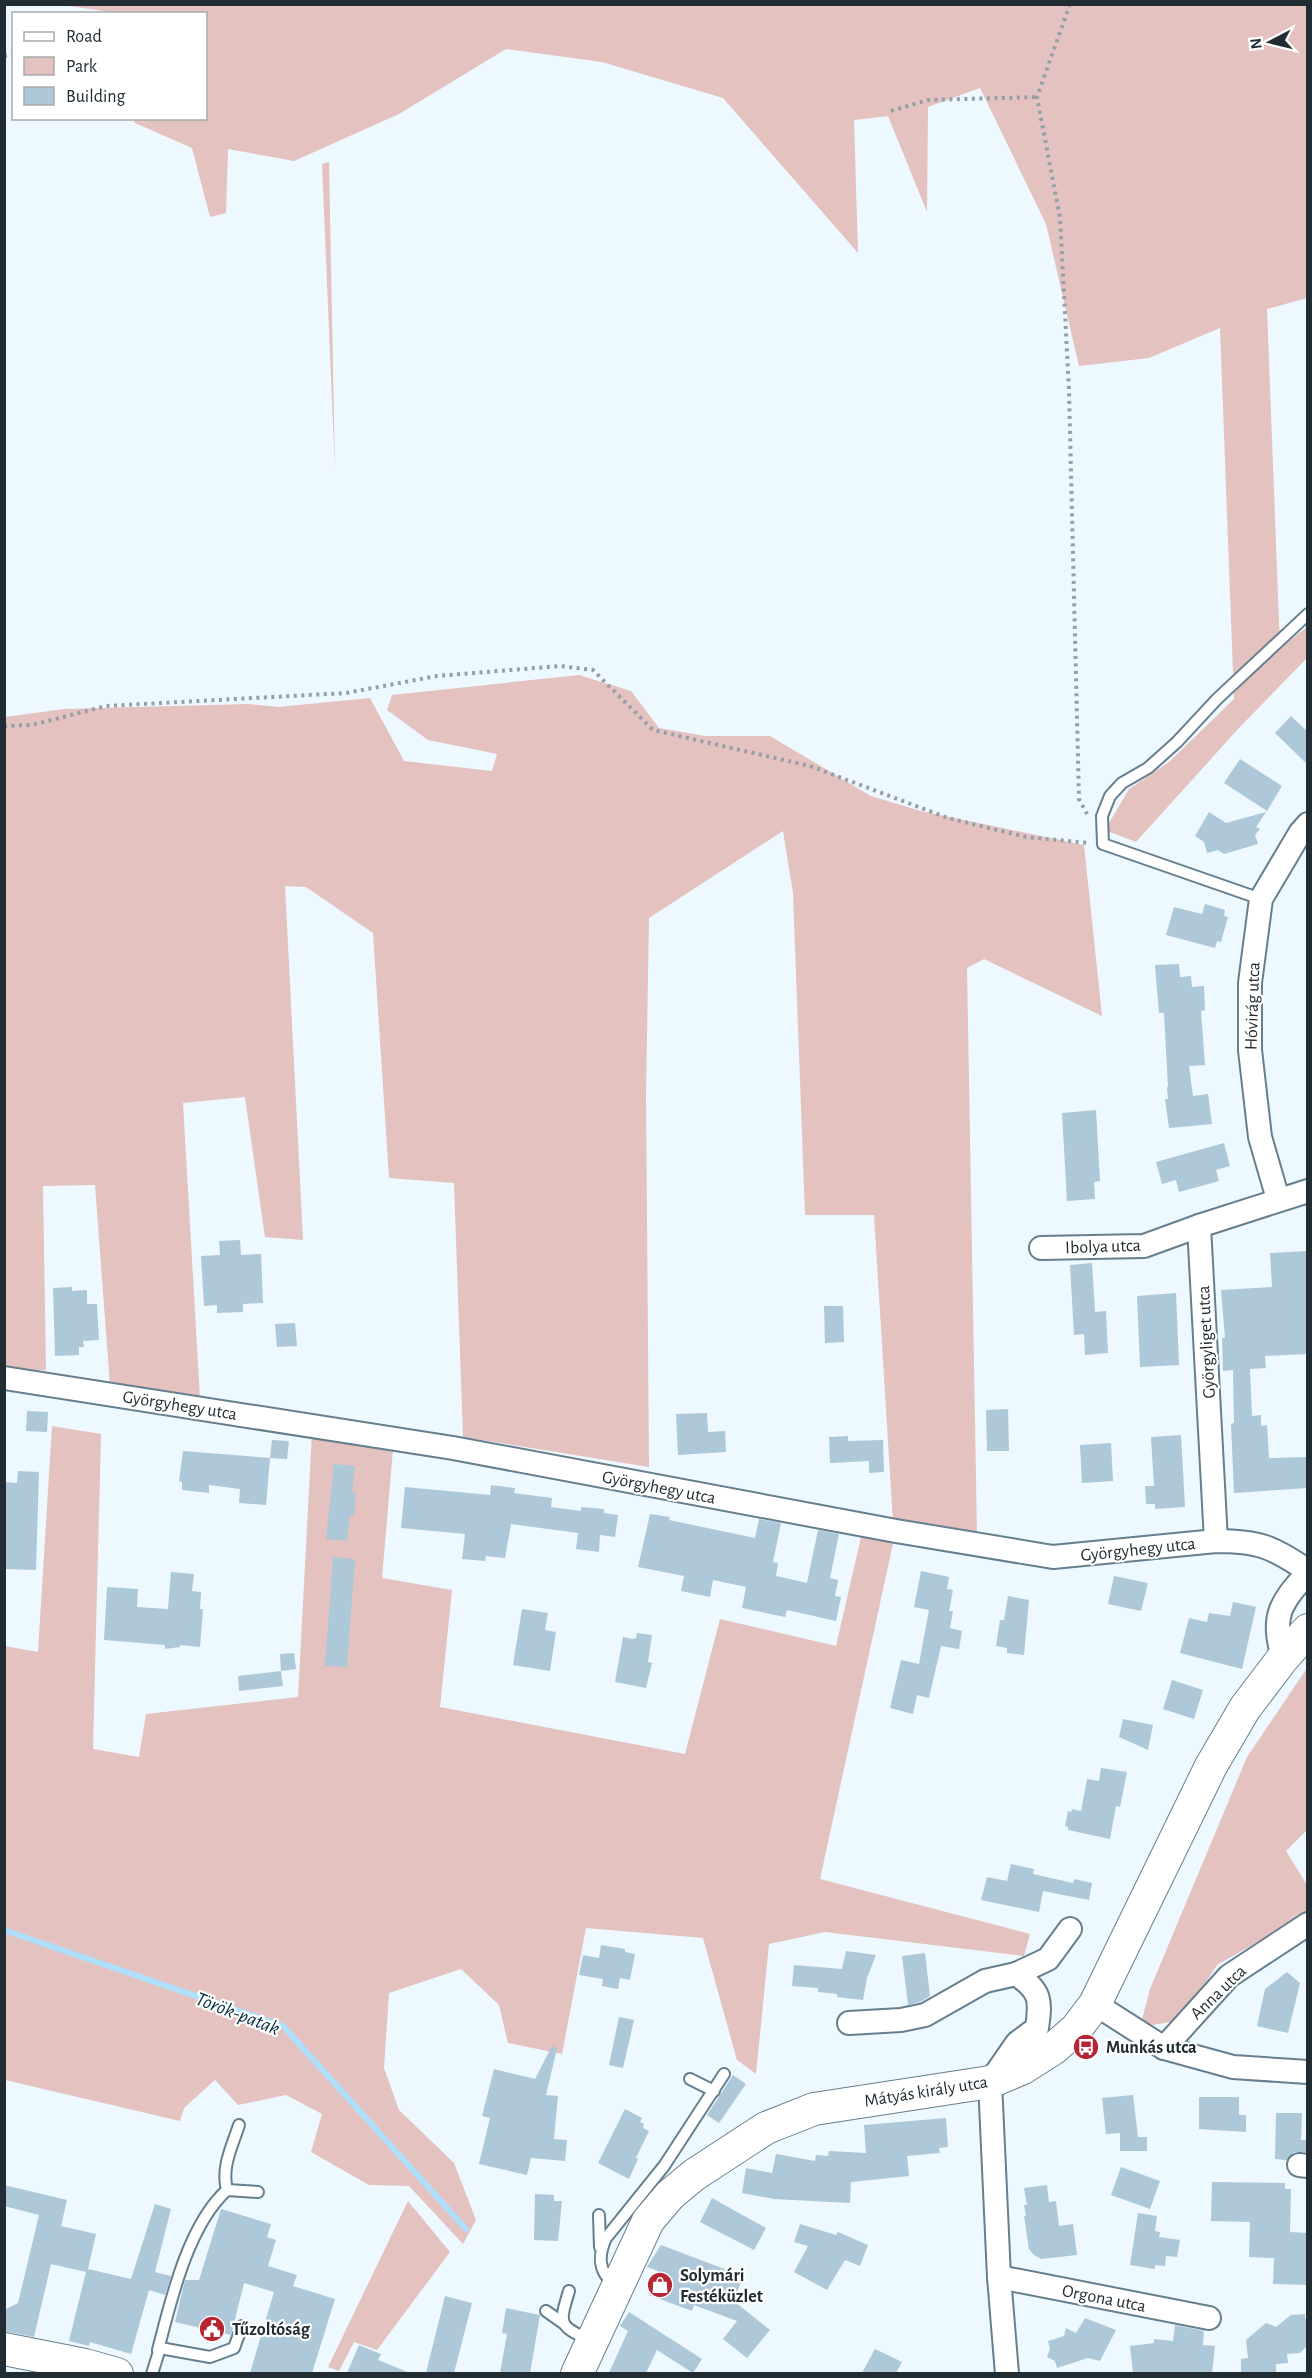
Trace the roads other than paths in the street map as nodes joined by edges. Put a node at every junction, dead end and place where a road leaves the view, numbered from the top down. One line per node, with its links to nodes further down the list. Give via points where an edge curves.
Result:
1 (1308, 614): 3 (lane, via 1217,699 1178,742 1148,768 1122,783 1110,796 1102,816 1103,844)
2 (1308, 824): 3 (street, Hóvirág utca)
3 (1261, 899): 5 (street, Hóvirág utca, via 1250,983 1250,1050 1260,1137)
4 (1308, 1191): 5 (street)
5 (1278, 1199): 6 (street)
6 (1199, 1226): 7 (street, Ibolya utca, via 1144,1246); 9 (street, Györgyliget utca)
7 (1041, 1248)
8 (4, 1378): 9 (street, Györgyhegy utca, via 453,1448 1053,1557)
9 (1216, 1540): 10 (street, Györgyhegy utca, via 1262,1544 1280,1551)
10 (1308, 1571): 12 (street, via 1286,1598 1277,1621)
11 (1308, 1630): 12 (main road, Mátyás király utca)
12 (1283, 1658): 16 (main road, Mátyás király utca, via 1245,1708 1211,1766)
13 (1308, 1924): 18 (street, Anna utca, via 1229,1976)
14 (1070, 1929): 15 (street, via 1048,1959)
15 (1016, 1974): 17 (street, via 986,1981 925,2015); 22 (street, via 1029,1982 1040,2003 1037,2028 1017,2043)
16 (1095, 2004): 18 (street); 22 (main road, Mátyás király utca, via 1076,2029 1053,2049)
17 (849, 2023)
18 (1164, 2048): 19 (street, via 1233,2067)
19 (1308, 2072)
20 (724, 2074): 23 (lane)
21 (690, 2079): 23 (lane)
22 (990, 2082): 29 (street); 30 (main road, Mátyás király utca, via 814,2109 766,2128 722,2155 670,2195 648,2221)
23 (714, 2091): 28 (lane)
24 (239, 2125): 25 (lane, via 226,2164)
25 (227, 2190): 26 (lane); 37 (lane, via 207,2215 178,2272)
26 (258, 2192)
27 (599, 2215): 28 (lane)
28 (601, 2250): 30 (lane, via 601,2269)
29 (999, 2277): 33 (street, Orgona utca); 43 (street)
30 (617, 2286): 36 (main road, Mátyás király utca)
31 (569, 2291): 34 (lane, via 562,2312)
32 (546, 2311): 34 (lane)
33 (1209, 2318)
34 (563, 2323): 36 (lane)
35 (242, 2326): 37 (lane, via 234,2348 214,2357)
36 (592, 2341): 42 (main road, Mátyás király utca)
37 (158, 2350): 41 (lane)
38 (17, 2355): 39 (main road)
39 (84, 2369): 40 (main road)
40 (117, 2373)
41 (152, 2373)
42 (577, 2373)
43 (1007, 2373)

